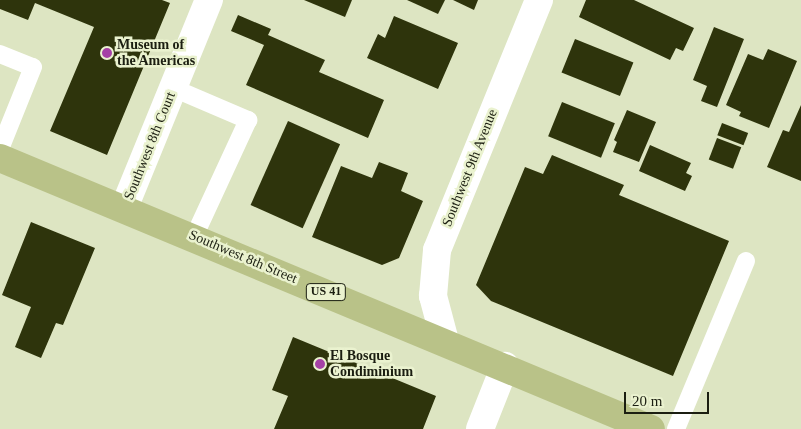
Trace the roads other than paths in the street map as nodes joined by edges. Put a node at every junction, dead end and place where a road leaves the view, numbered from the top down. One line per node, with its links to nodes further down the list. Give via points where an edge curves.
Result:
1 (209, 0): 4 (street, Southwest 8th Court)
2 (539, 0): 10 (street, Southwest 9th Avenue, via 437,250 433,296)
3 (0, 54): 5 (lane, via 33,67)
4 (173, 88): 7 (street, Southwest 8th Court); 8 (lane, via 248,120)
5 (0, 149)
6 (0, 158): 7 (main road, Southwest 8th Street / US 41)
7 (124, 208): 8 (main road, Southwest 8th Street / US 41)
8 (194, 237): 10 (main road, Southwest 8th Street / US 41)
9 (746, 261): 15 (lane)
10 (445, 341): 11 (main road, Southwest 8th Street / US 41)
11 (505, 366): 12 (main road, Southwest 8th Street / US 41); 13 (street)
12 (619, 423): 14 (main road, Southwest 8th Street / US 41)
13 (480, 429)
14 (651, 429)
15 (676, 429)

